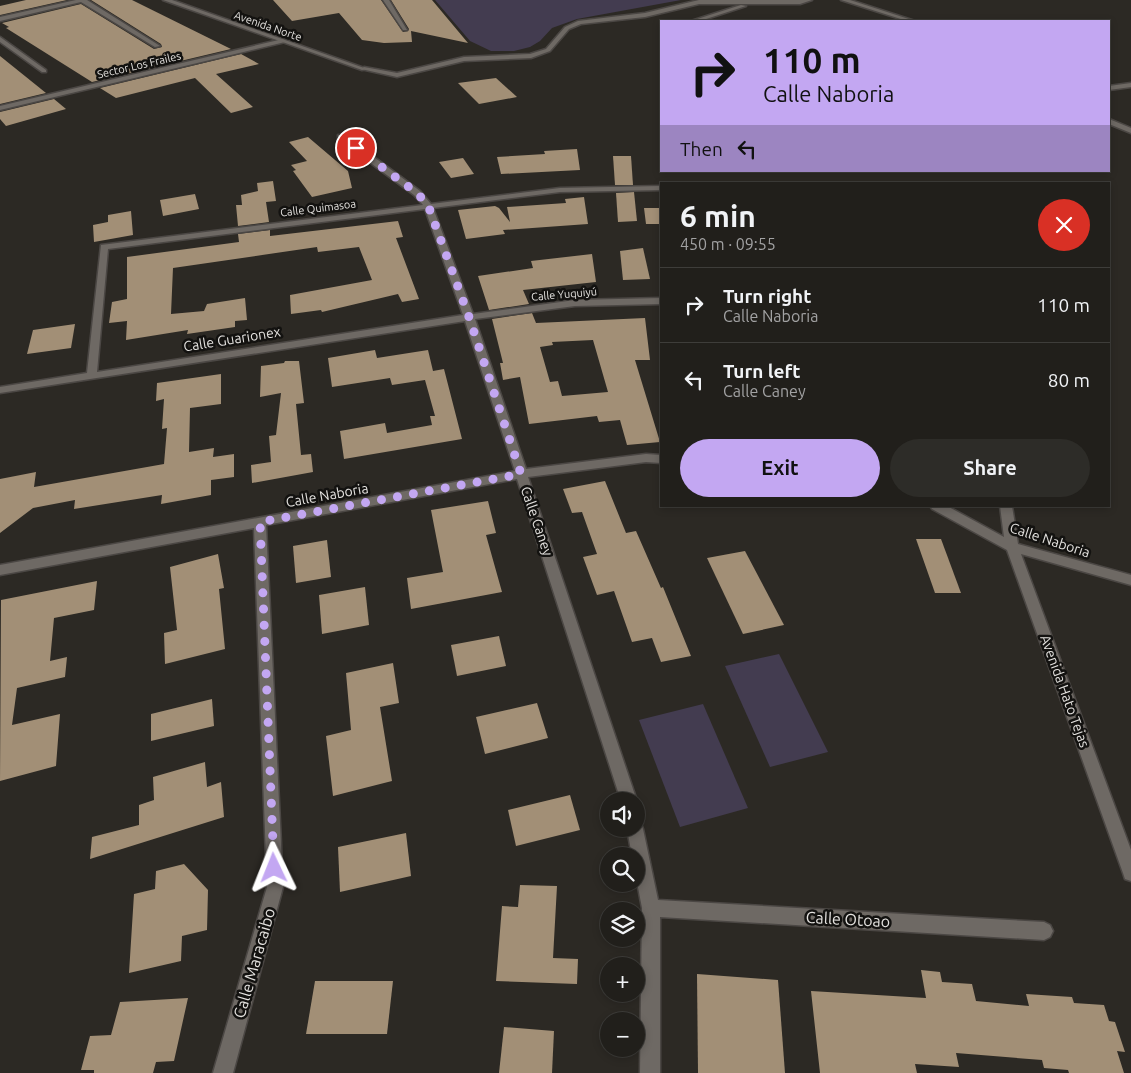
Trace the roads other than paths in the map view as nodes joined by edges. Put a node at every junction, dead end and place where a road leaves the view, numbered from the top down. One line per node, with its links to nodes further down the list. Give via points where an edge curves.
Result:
1 (70, 0): 8 (street)
2 (82, 0): 8 (street); 14 (street)
3 (166, 0): 13 (street, Avenida Norte)
4 (386, 0): 11 (street)
5 (809, 0): 7 (street)
6 (844, 0): 10 (street)
7 (755, 3): 9 (street); 13 (street, Avenida Norte, via 699,2 645,16 580,22 567,28 548,50 531,56 464,59 397,75 364,69)
8 (0, 17)
9 (697, 20)
10 (909, 20)
11 (405, 28)
12 (0, 39): 15 (street)
13 (282, 41): 18 (street, Sector Los Frailes)
14 (157, 46)
15 (44, 71)
16 (1131, 85): 17 (street)
17 (1110, 88)
18 (0, 108)
19 (1110, 121): 20 (street)
20 (1131, 131)
21 (341, 137): 23 (street, Calle Caney, via 417,193)
22 (660, 188): 23 (street, Calle Quimasoa, via 560,190)
23 (428, 205): 25 (street, Calle Caney); 26 (street, Calle Quimasoa, via 104,247)
24 (660, 301): 25 (street, Calle Yuquiyú, via 575,303)
25 (469, 317): 26 (street, Calle Guarionex); 29 (street, Calle Caney)
26 (92, 374): 27 (street, Calle Guarionex)
27 (0, 390)
28 (660, 459): 29 (street, Calle Naboria)
29 (521, 474): 32 (street, Calle Naboria); 36 (street, Calle Caney)
30 (938, 507): 33 (street, Calle Naboria)
31 (1006, 507): 33 (street, Avenida Hato Tejas)
32 (260, 522): 34 (street, Calle Naboria); 41 (street, Calle Maracaibo, via 275,887)
33 (1012, 548): 35 (street, Calle Naboria); 38 (street, Avenida Hato Tejas)
34 (0, 570)
35 (1131, 580)
36 (627, 792)
37 (636, 837): 39 (street)
38 (1131, 873)
39 (651, 908): 40 (street, Calle Otoao); 42 (street)
40 (1044, 930)
41 (223, 1073)
42 (650, 1073)

